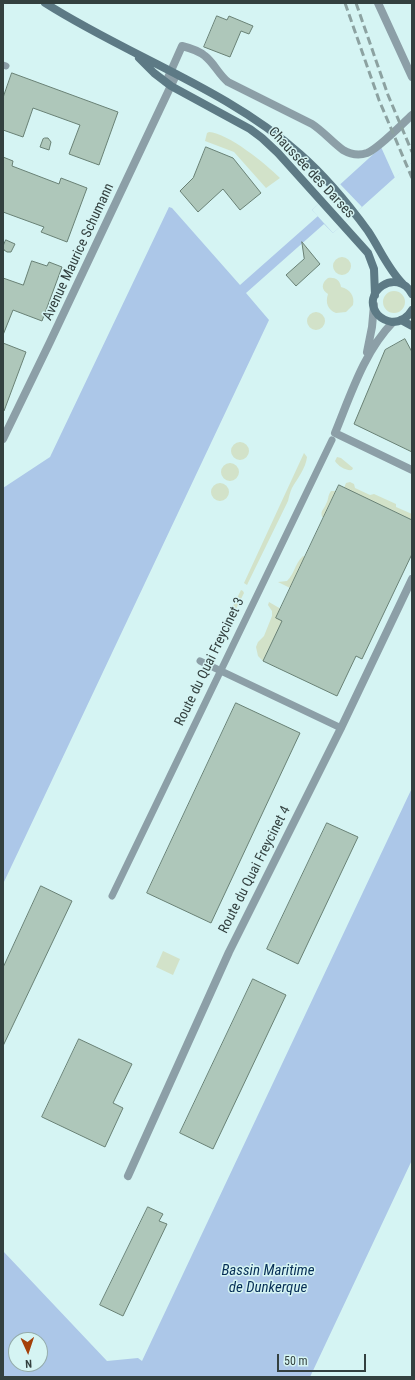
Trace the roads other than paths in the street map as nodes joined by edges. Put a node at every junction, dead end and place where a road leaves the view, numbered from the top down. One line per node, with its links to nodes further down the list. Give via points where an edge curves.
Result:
1 (46, 3): 3 (main road, Chaussée des Darses)
2 (378, 3): 5 (street)
3 (133, 52): 4 (main road, Chaussée des Darses); 6 (main road, Chaussée des Darses)
4 (173, 73): 6 (street, Avenue Maurice Schumann); 7 (street, Avenue Maurice Schumann, via 182,46 198,52 207,57 220,76 228,82 312,124 351,154 370,151); 8 (main road, Chaussée des Darses, via 239,109 275,133 301,155 361,222 393,273)
5 (412, 78)
6 (168, 84): 10 (main road, Chaussée des Darses, via 256,134 278,153 365,250 374,266); 17 (street, Avenue Maurice Schumann)
7 (412, 115)
8 (403, 284): 9 (main road, Chaussée des Darses); 10 (main road, via 386,283)
9 (412, 294)
10 (375, 295): 11 (main road, Chaussée des Darses)
11 (374, 305): 13 (main road, via 380,316 387,321); 15 (street, Route du Quai Freycinet 3)
12 (412, 310): 13 (main road, via 409,315)
13 (397, 321): 14 (main road); 15 (street, Route du Quai Freycinet 3, via 378,339)
14 (412, 326)
15 (366, 359): 16 (street, Route du Quai Freycinet 3)
16 (333, 437): 18 (street); 21 (street, Route du Quai Freycinet 3)
17 (3, 439)
18 (412, 470)
19 (412, 579): 22 (street, Route du Quai Freycinet 4)
20 (200, 661): 21 (street)
21 (220, 671): 22 (street); 23 (street, Route du Quai Freycinet 3)
22 (340, 728): 24 (street, Route du Quai Freycinet 4, via 229,952)
23 (112, 896)
24 (128, 1176)

